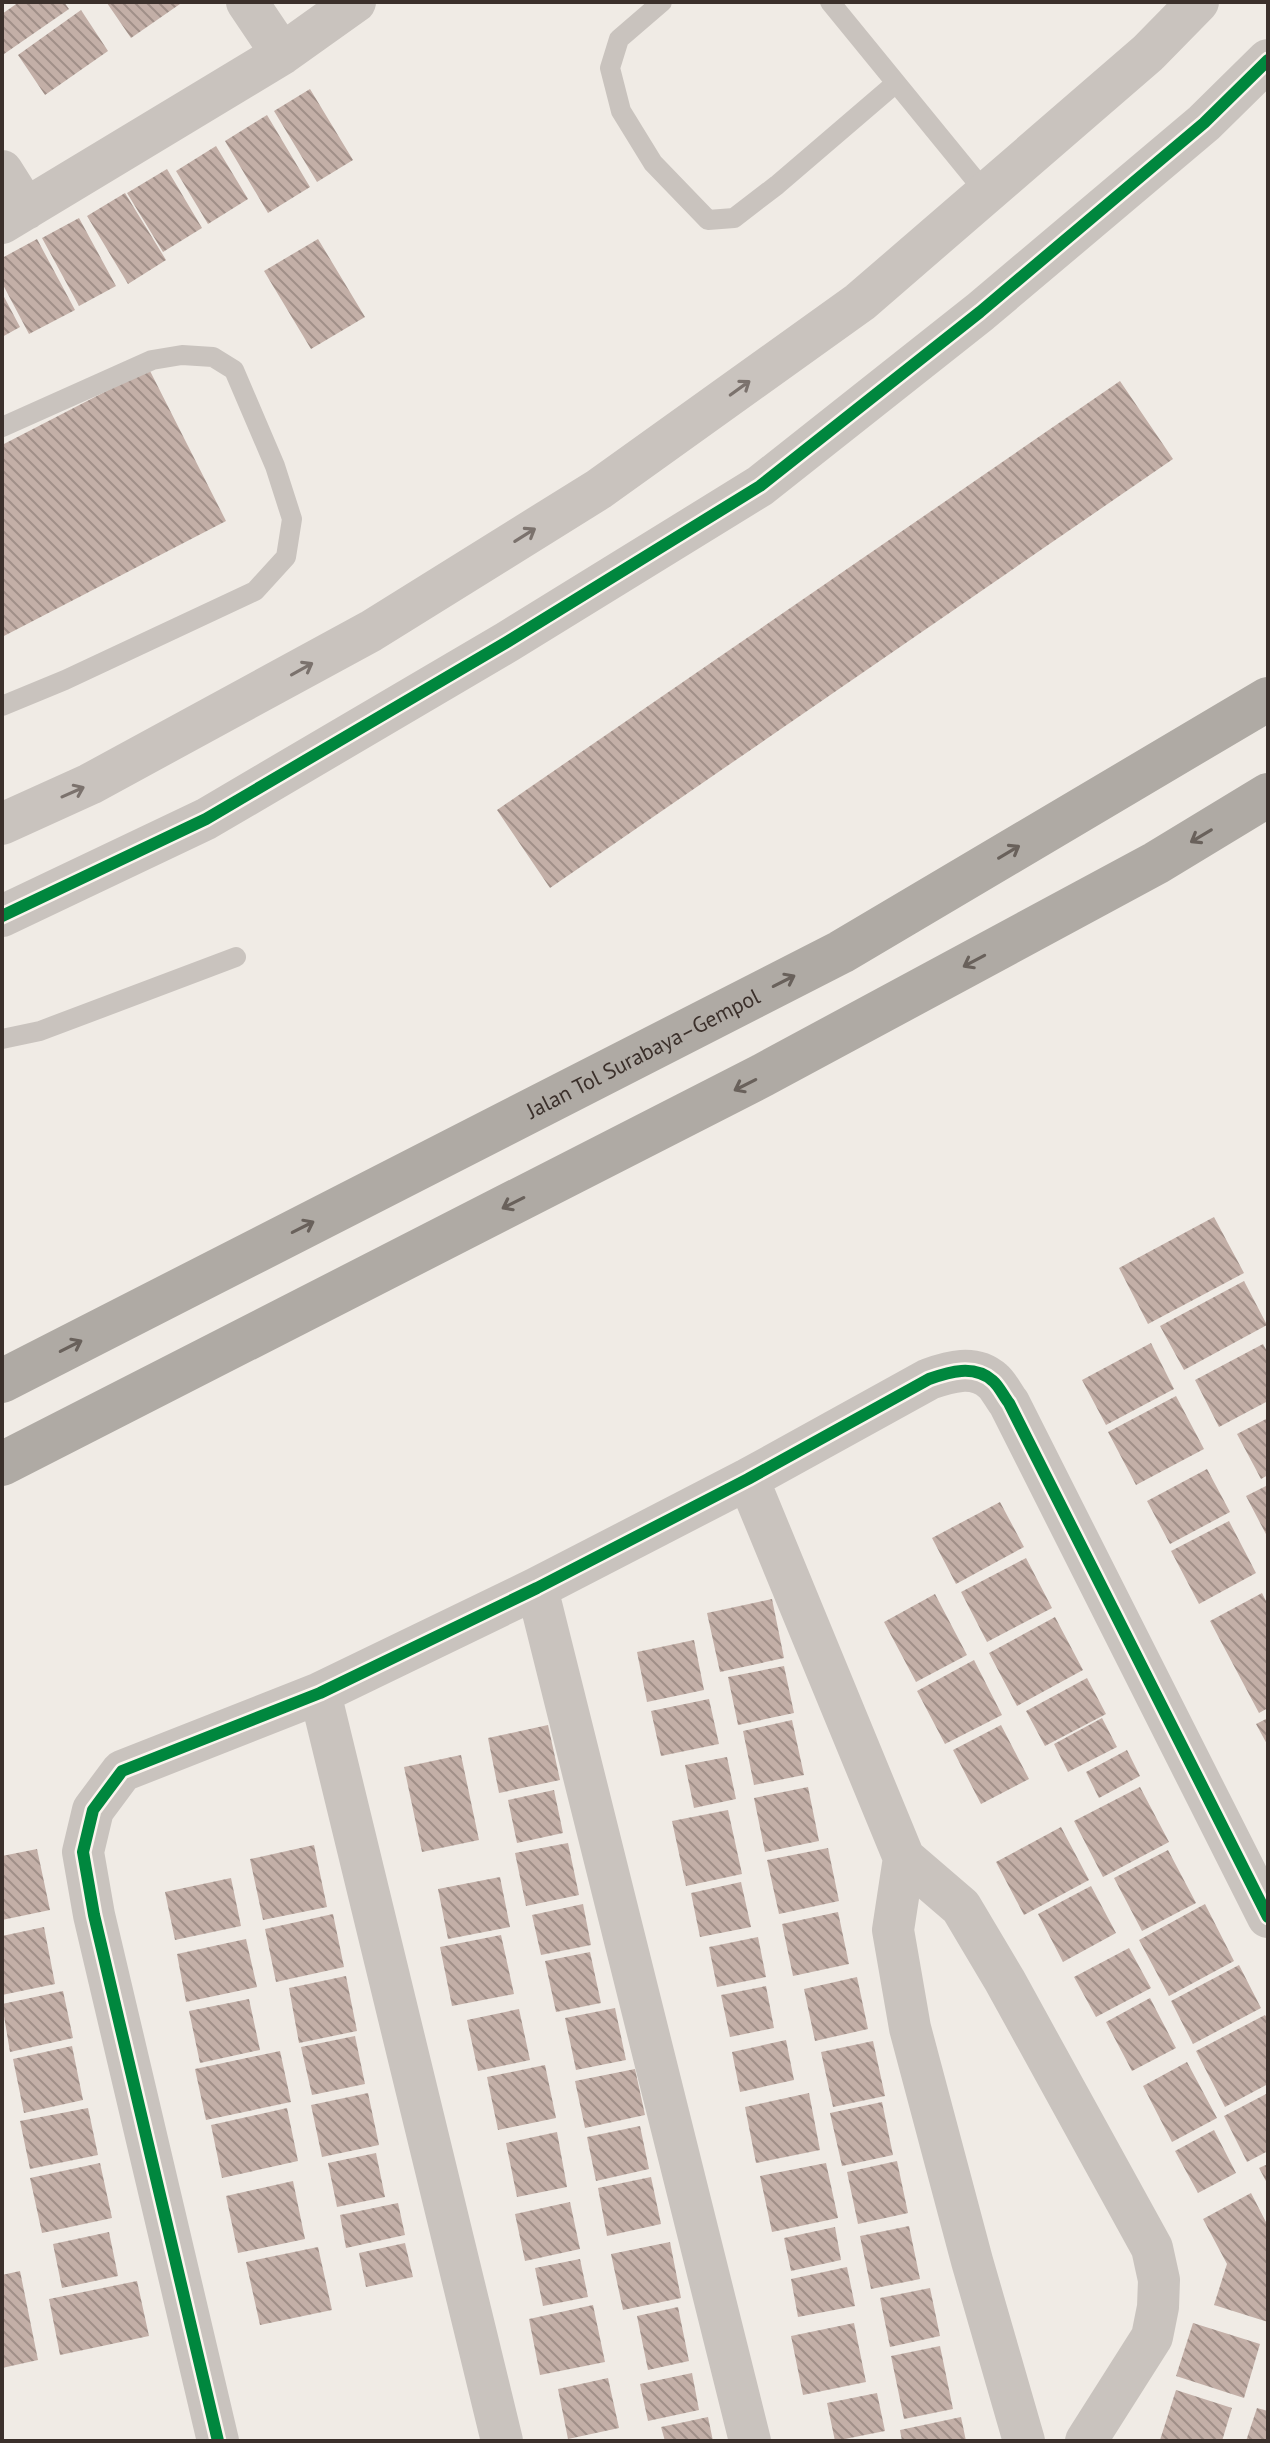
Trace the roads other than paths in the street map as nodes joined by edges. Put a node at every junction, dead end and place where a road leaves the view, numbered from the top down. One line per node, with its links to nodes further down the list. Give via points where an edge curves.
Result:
1 (247, 2): 6 (street)
2 (355, 2): 6 (street)
3 (662, 2): 8 (lane, via 619,39 610,68 621,111 653,163 708,220 734,218)
4 (830, 2): 8 (lane)
5 (1198, 2): 10 (street, via 1148,53)
6 (282, 54): 11 (street)
7 (1268, 60): 17 (street, via 1204,123 992,302 760,486 206,819)
8 (896, 83): 10 (lane)
9 (2, 171): 11 (street)
10 (986, 193): 16 (street, one-way to 10, via 90,784 371,631 599,489 860,302)
11 (14, 216)
12 (2, 427): 14 (lane, via 152,360 213,357 234,370 292,519 286,557 255,591)
13 (1268, 699): 20 (highway, Jalan Tol Surabaya–Gempol, one-way to 13, via 841,952)
14 (2, 706)
15 (1268, 795): 21 (highway, one-way to 21, via 1156,863 763,1075)
16 (2, 824)
17 (2, 916)
18 (236, 957): 19 (lane, via 40,1031)
19 (2, 1039)
20 (2, 1381)
21 (2, 1464)
22 (748, 1479): 23 (street); 25 (street); 26 (street, via 929,1379 969,1370 993,1380)
23 (537, 1588): 24 (street); 29 (street)
24 (320, 1693): 27 (street, via 122,1771 93,1810 83,1852); 28 (street)
25 (904, 1858): 30 (street, via 893,1930 910,2028); 31 (street, via 961,1907 1152,2248 1159,2280 1152,2337)
26 (1268, 1917)
27 (218, 2441)
28 (502, 2441)
29 (750, 2441)
30 (1024, 2441)
31 (1086, 2441)

